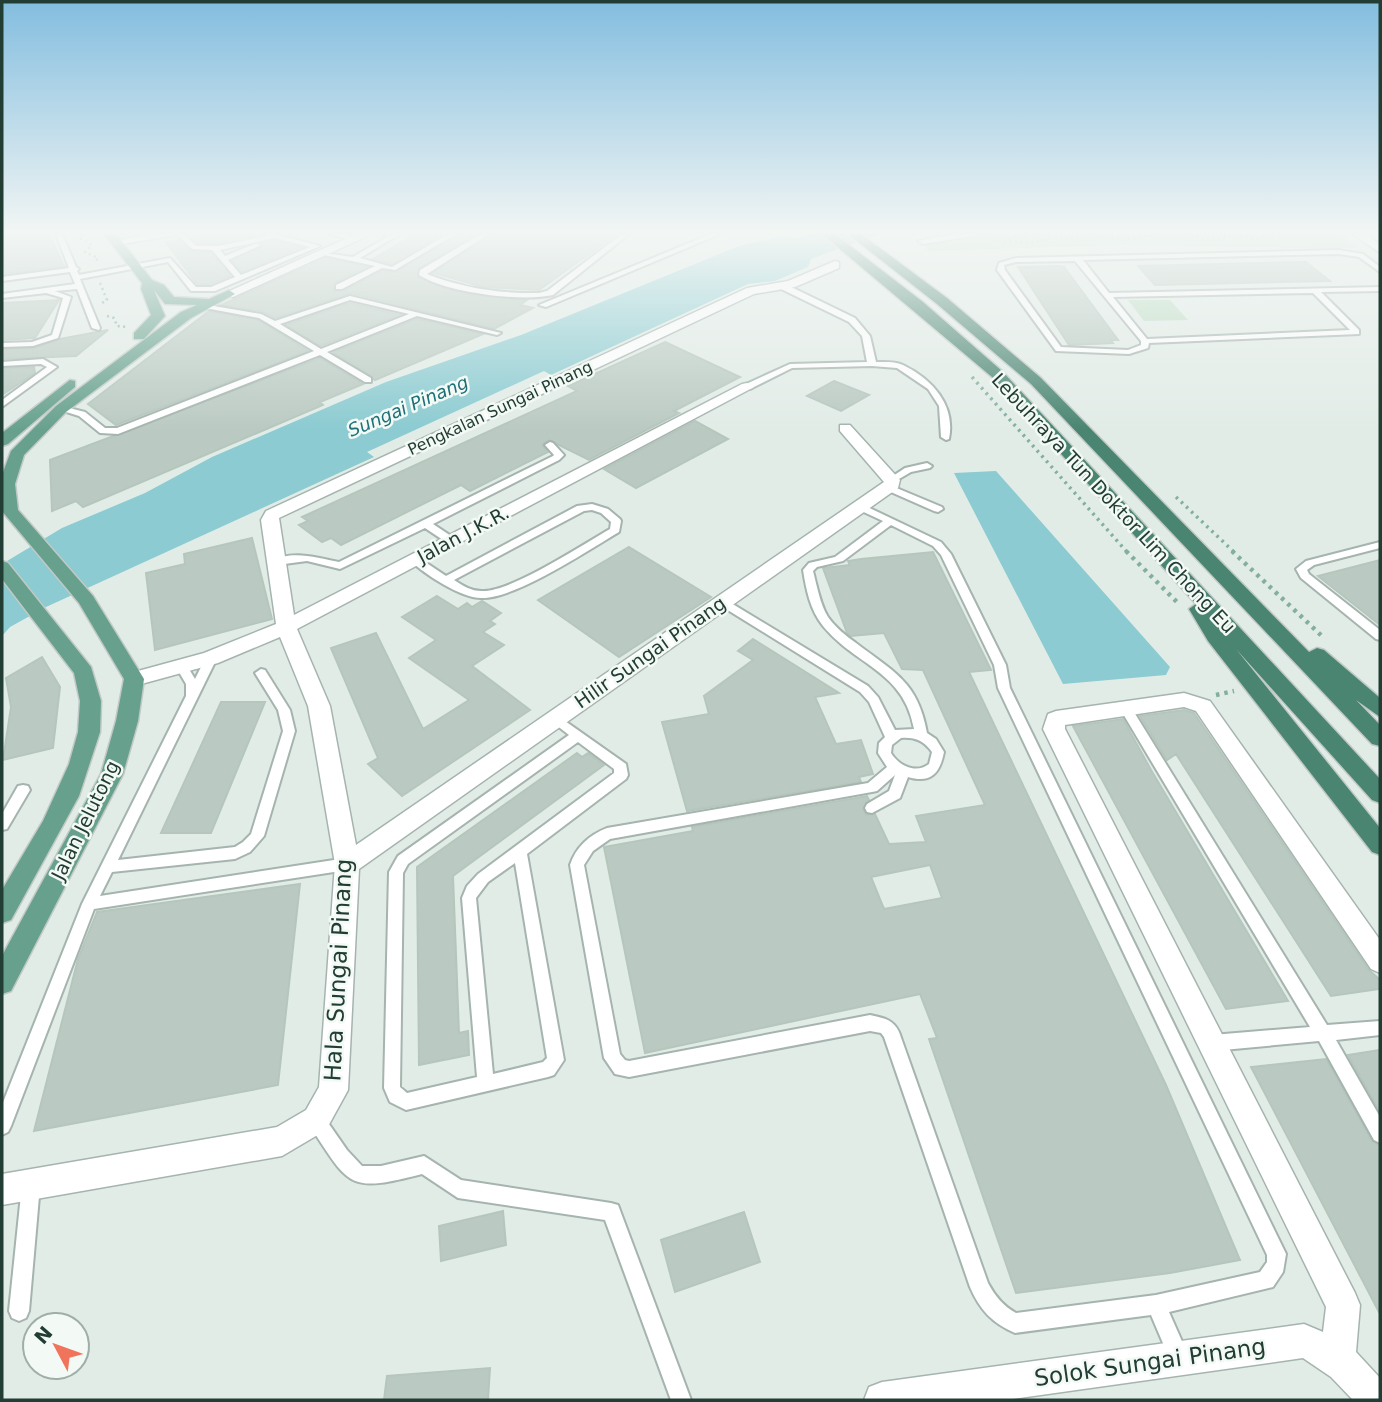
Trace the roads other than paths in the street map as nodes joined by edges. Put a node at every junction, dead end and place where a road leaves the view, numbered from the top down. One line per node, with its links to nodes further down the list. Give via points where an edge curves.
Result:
1 (67, 299): 24 (lane, via 55,336 33,344)
2 (85, 299): 21 (lane)
3 (152, 299): 34 (main road, via 158,310 156,321 65,387)
4 (172, 299): 5 (main road)
5 (211, 299)
6 (218, 299): 18 (main road)
7 (343, 299): 20 (lane)
8 (353, 299): 19 (lane)
9 (557, 299): 17 (lane)
10 (733, 299): 45 (street, Pengkalan Sungai Pinang, via 277,510 270,520)
11 (810, 299): 27 (lane, via 852,320 866,336)
12 (911, 299): 48 (highway, Lebuhraya Tun Doktor Lim Chong Eu, via 997,374)
13 (940, 299): 47 (highway, Lebuhraya Tun Doktor Lim Chong Eu, via 1036,381)
14 (1024, 299): 23 (lane, via 1059,348 1129,352 1144,346)
15 (1111, 299): 23 (lane)
16 (1323, 299): 23 (lane, via 1356,332)
17 (543, 305)
18 (205, 306): 20 (lane, via 257,315); 31 (main road, via 166,329)
19 (414, 315): 22 (lane); 25 (lane)
20 (274, 324): 25 (lane)
21 (96, 328)
22 (497, 333)
23 (1145, 341)
24 (2, 345)
25 (320, 353): 28 (lane); 31 (lane, via 118,431 103,431 82,414)
26 (2, 364): 30 (lane, via 43,362 52,367)
27 (872, 364): 29 (lane, Jalan J.K.R., via 784,367); 33 (lane, via 900,366 931,387 943,406)
28 (368, 380)
29 (747, 387): 42 (street, Jalan J.K.R.)
30 (2, 404)
31 (61, 409): 56 (main road, via 17,454 7,484 10,511 86,600)
32 (845, 428): 37 (street)
33 (946, 436)
34 (2, 441)
35 (551, 445): 41 (lane, via 559,455 556,458)
36 (927, 466): 37 (lane, via 908,470)
37 (890, 484): 38 (street, Hilir Sungai Pinang); 39 (lane)
38 (859, 506): 40 (lane); 50 (street, Hilir Sungai Pinang)
39 (938, 509)
40 (890, 521): 62 (lane, via 839,559 813,565 808,573 823,618 877,662 913,702 920,714); 86 (lane, via 937,544 946,554 1000,665 1004,688 1277,1254 1266,1280)
41 (426, 524): 42 (lane); 45 (lane, via 340,566 307,558)
42 (450, 540): 44 (street, Jalan J.K.R.)
43 (1380, 545): 52 (lane, via 1301,569)
44 (415, 560): 49 (lane); 51 (street, Jalan J.K.R.)
45 (277, 562): 51 (street, Pengkalan Sungai Pinang)
46 (2, 567): 75 (main road, Jalan Jelutong, via 84,672 93,714 87,751 71,786)
47 (1217, 570): 59 (highway); 64 (highway, Lebuhraya Tun Doktor Lim Chong Eu)
48 (1181, 576): 67 (highway, Lebuhraya Tun Doktor Lim Chong Eu); 70 (highway, via 1215,636)
49 (448, 579): 49 (lane, via 472,592 497,594 615,530 616,521 594,505 581,508)
50 (722, 602): 60 (street, Hilir Sungai Pinang); 63 (lane, via 864,689)
51 (286, 627): 53 (street, Jalan J.K.R.); 72 (street, Hala Sungai Pinang, via 319,706)
52 (1380, 636)
53 (211, 658): 54 (street, Jalan J.K.R.); 57 (lane)
54 (182, 667): 56 (street, Jalan J.K.R.); 57 (lane, via 192,684)
55 (261, 673): 73 (lane, via 284,710 289,731 251,844 230,855)
56 (134, 679): 77 (main road, Jalan Jelutong, via 112,774)
57 (192, 696): 73 (lane)
58 (1125, 707): 76 (street, via 1195,701 1203,706); 79 (lane); 80 (street, via 1061,716 1054,729)
59 (1380, 709)
60 (555, 718): 61 (lane); 72 (street, Hilir Sungai Pinang)
61 (578, 735): 71 (lane, via 621,767 621,775); 81 (lane, via 403,860 396,872 392,1088 396,1097 406,1102)
62 (921, 736): 63 (lane, via 905,733); 65 (lane, via 939,752 936,765 922,773)
63 (892, 737): 65 (lane, via 884,755)
64 (1380, 738)
65 (899, 770): 68 (lane, via 895,794); 86 (lane, via 872,787 607,834 579,857 612,1058 621,1068 629,1069 870,1023 885,1026 891,1032 988,1304 1015,1323)
66 (23, 790): 69 (lane)
67 (1380, 794)
68 (872, 808)
69 (2, 825)
70 (1380, 845)
71 (520, 852): 81 (lane, via 479,882 469,898); 81 (lane, via 556,1060 548,1069)
72 (347, 864): 74 (lane); 82 (street, Hala Sungai Pinang, via 333,1090)
73 (108, 867): 74 (lane)
74 (89, 904): 83 (lane)
75 (2, 912)
76 (1380, 961)
77 (2, 982)
78 (1380, 1028): 79 (lane)
79 (1323, 1033): 80 (lane); 84 (lane)
80 (1211, 1043): 89 (street, via 1343,1305)
81 (486, 1084)
82 (316, 1120): 85 (street, Hala Sungai Pinang, via 282,1142); 91 (lane, via 351,1170 362,1178 424,1165 458,1189 611,1212)
83 (2, 1126)
84 (1380, 1134)
85 (16, 1188): 87 (lane)
86 (1156, 1305): 88 (lane)
87 (19, 1311)
88 (1180, 1359): 89 (street, Solok Sungai Pinang, via 1293,1341 1304,1341); 92 (street, Solok Sungai Pinang)
89 (1338, 1359): 90 (street)
90 (1375, 1396)
91 (681, 1400)
92 (882, 1400)

